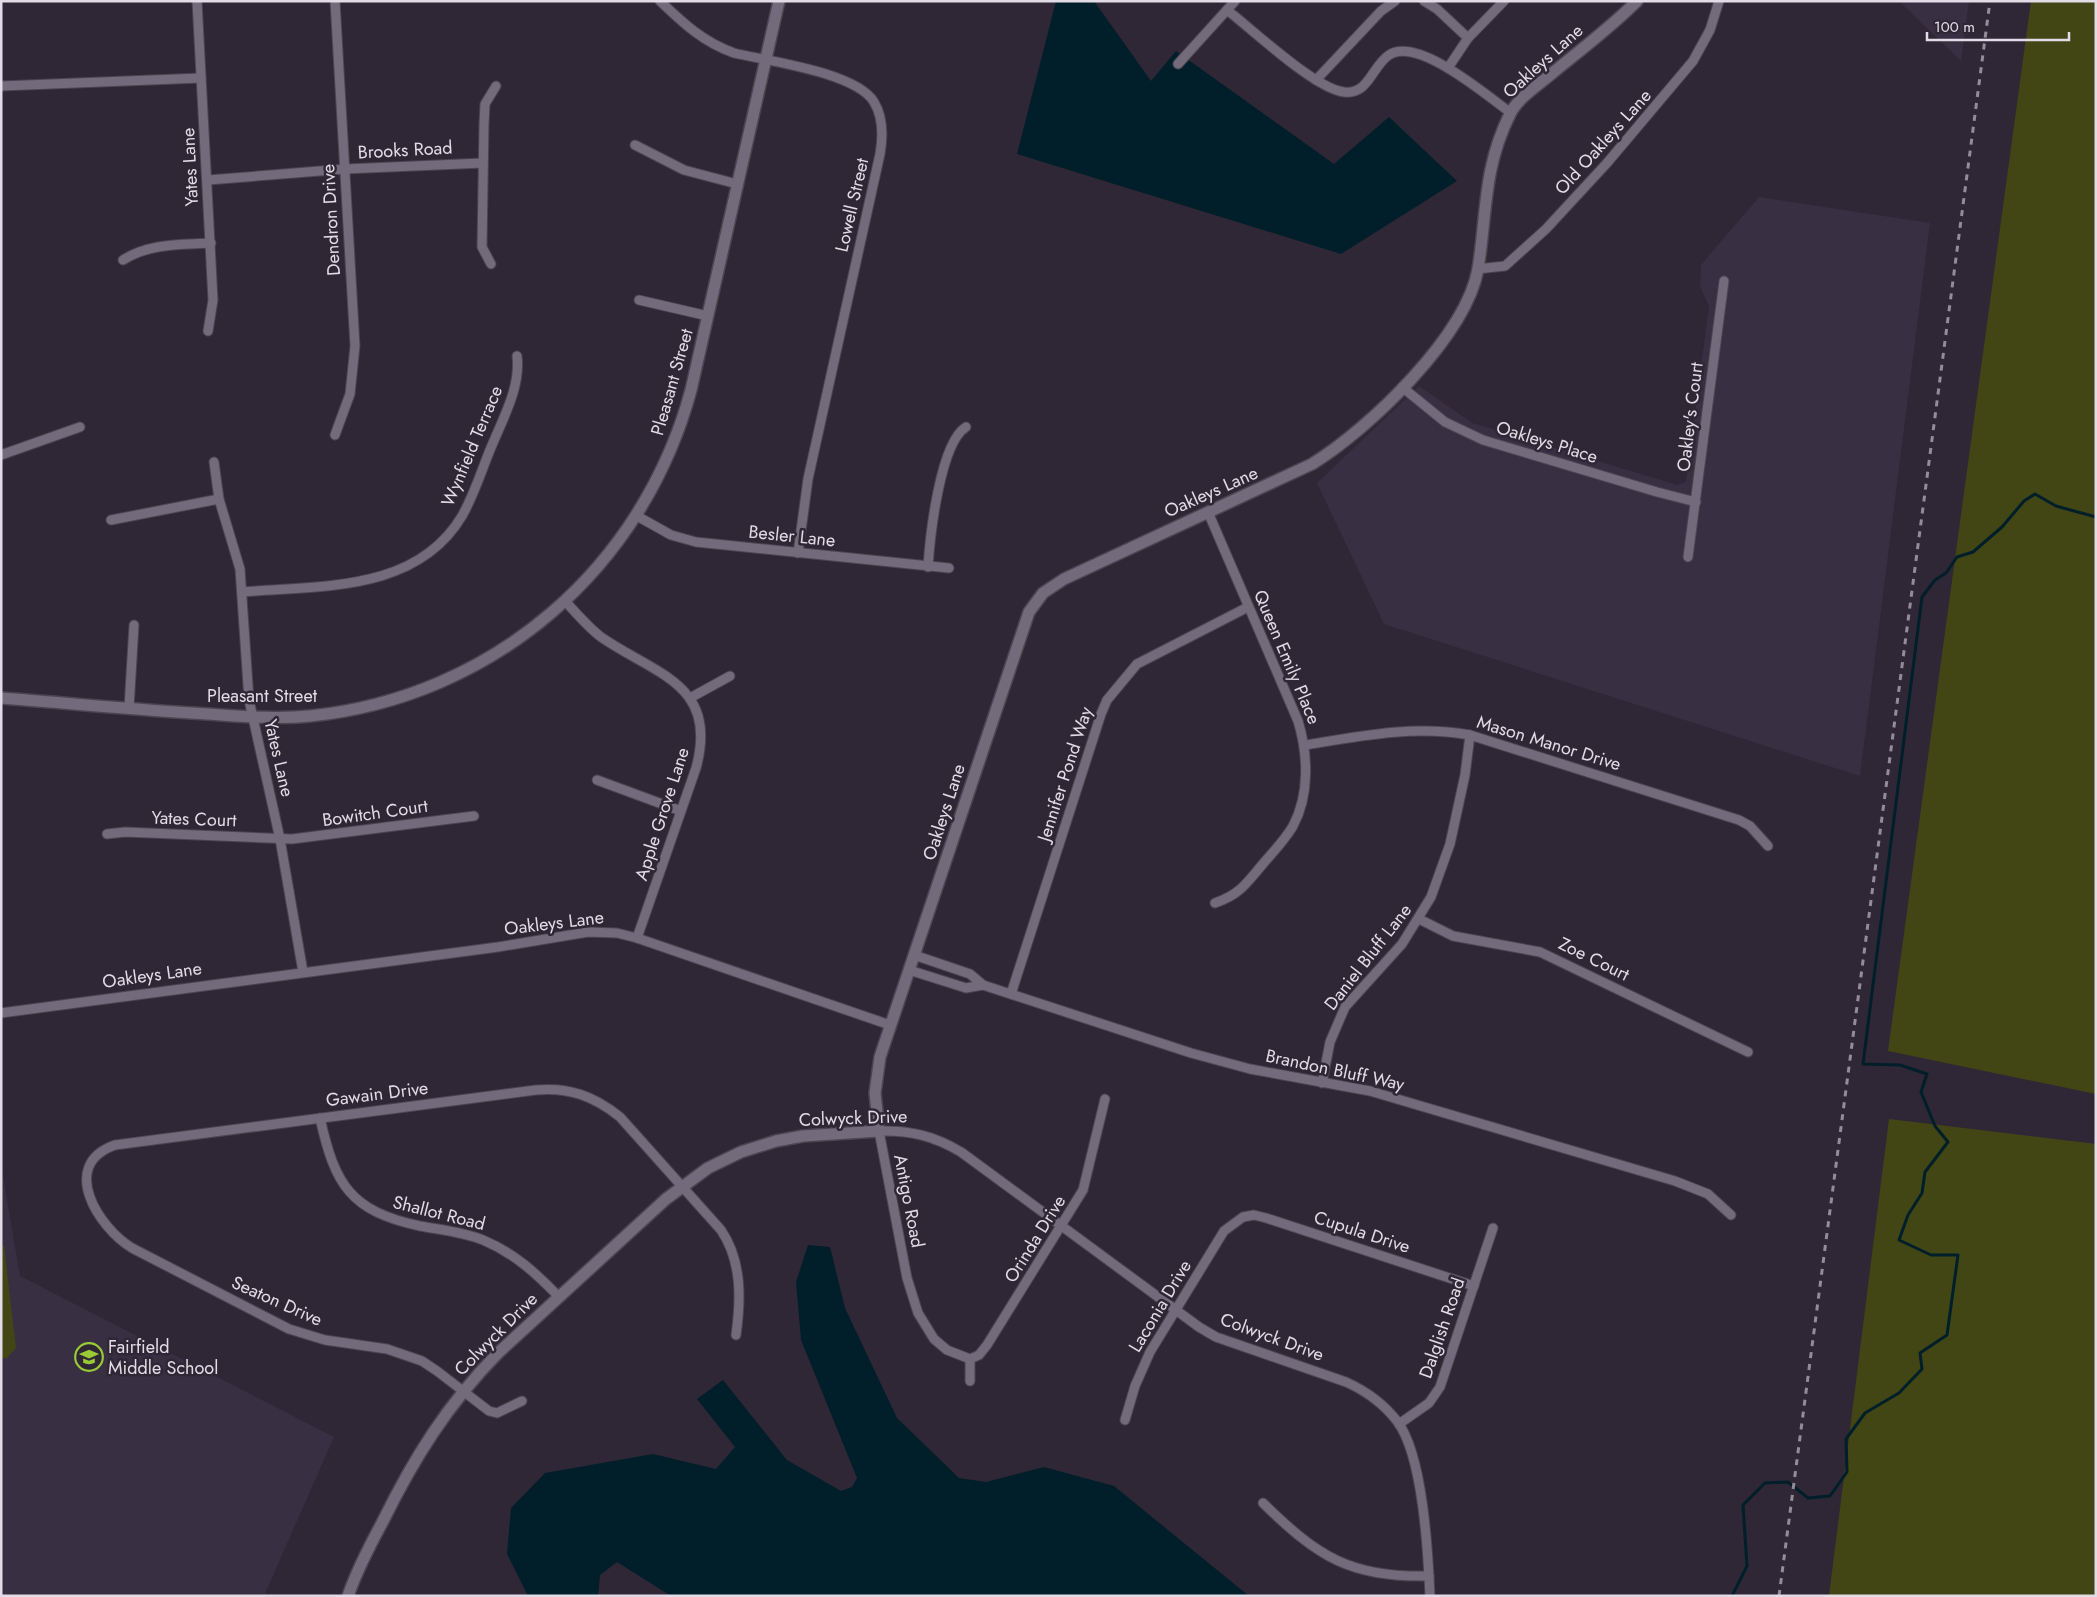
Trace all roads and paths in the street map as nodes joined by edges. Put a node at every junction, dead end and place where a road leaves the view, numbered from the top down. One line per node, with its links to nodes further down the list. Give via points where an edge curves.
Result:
1 (197, 1): 16 (street, Yates Lane)
2 (335, 1): 23 (street, Dendron Drive)
3 (660, 1): 13 (street, Lowell Street, via 687,27 717,47)
4 (778, 1): 13 (street, Pleasant Street)
5 (1235, 1): 11 (street)
6 (1395, 1): 17 (street, via 1381,11)
7 (1424, 1): 12 (street)
8 (1504, 1): 12 (street)
9 (1637, 1): 20 (street, Oakleys Lane, via 1528,93)
10 (1720, 1): 29 (street, Old Oakleys Lane, via 1710,30 1693,61 1607,163 1546,229 1505,266)
11 (1227, 10): 14 (street); 17 (street)
12 (1468, 38): 15 (street)
13 (765, 60): 25 (street, Pleasant Street); 46 (street, Lowell Street, via 827,74 856,86 873,100 880,117 882,140 808,479)
14 (1178, 64)
15 (1448, 68): 17 (street, via 1415,53 1402,51 1386,57 1368,82 1356,90 1343,92); 20 (street)
16 (201, 78): 18 (street); 24 (street, Yates Lane)
17 (1316, 80)
18 (1, 86)
19 (496, 86): 22 (street, via 485,104)
20 (1511, 113): 29 (street, Oakleys Lane, via 1489,172)
21 (635, 145): 25 (street, via 684,170)
22 (483, 163): 23 (street, Brooks Road); 28 (street, via 482,247)
23 (345, 169): 24 (street, Brooks Road); 38 (street, Dendron Drive, via 354,364 350,394)
24 (208, 180): 26 (street, Yates Lane)
25 (737, 184): 32 (street, Pleasant Street)
26 (210, 243): 27 (street, via 154,247); 33 (street, Yates Lane, via 213,300)
27 (123, 260)
28 (491, 264)
29 (1478, 269): 35 (street, Oakleys Lane, via 1469,298 1454,324)
30 (1724, 281): 42 (street, Oakley's Court)
31 (639, 300): 32 (street)
32 (708, 316): 44 (street, Pleasant Street, via 681,423 665,463)
33 (208, 331)
34 (517, 356): 50 (street, Wynfield Terrace, via 518,379 470,500 452,530 432,550 404,569 374,579)
35 (1402, 387): 42 (street, Oakleys Place, via 1445,422 1484,440); 43 (street, Oakleys Lane, via 1359,432 1330,453)
36 (80, 426): 39 (street)
37 (966, 427): 48 (street, via 958,433 946,458)
38 (335, 435)
39 (1, 455)
40 (214, 462): 41 (street, Yates Lane)
41 (219, 499): 45 (street); 50 (street, Yates Lane, via 240,569)
42 (1696, 502): 47 (street, Oakley's Court)
43 (1208, 512): 52 (street, Queen Emily Place); 70 (street, Oakleys Lane, via 1064,579 1044,593 1029,612)
44 (637, 516): 46 (street, Besler Lane, via 671,535 696,542); 51 (street, Pleasant Street)
45 (111, 520)
46 (798, 553): 48 (street, Besler Lane)
47 (1688, 557)
48 (928, 566): 49 (street, Besler Lane)
49 (949, 568)
50 (242, 592): 58 (street, Yates Lane)
51 (566, 602): 56 (street, Apple Grove Lane, via 600,636 673,681); 58 (street, Pleasant Street, via 491,657 457,675 404,696 339,712)
52 (1248, 607): 60 (street, Queen Emily Place); 74 (street, Jennifer Pond Way, via 1137,664 1107,700)
53 (134, 625): 57 (street)
54 (730, 676): 56 (street)
55 (1, 698): 57 (street, Pleasant Street)
56 (690, 698): 62 (street, Apple Grove Lane, via 700,721 701,749)
57 (129, 708): 58 (street, Pleasant Street)
58 (253, 717): 65 (street, Yates Lane)
59 (1470, 735): 60 (street, Mason Manor Drive, via 1420,730 1374,733); 66 (street, Mason Manor Drive, via 1740,820); 68 (street, Daniel Bluff Lane, via 1450,844 1437,884)
60 (1306, 744): 67 (street, Queen Emily Place, via 1304,784 1292,827 1239,893)
61 (597, 780): 62 (street)
62 (681, 810): 69 (street, Apple Grove Lane)
63 (474, 816): 65 (street, Bowitch Court)
64 (107, 834): 65 (street, Yates Court, via 125,832)
65 (280, 839): 72 (street, Yates Lane)
66 (1768, 846)
67 (1215, 903)
68 (1419, 919): 77 (street, Zoe Court, via 1453,936 1540,952); 78 (street, Daniel Bluff Lane, via 1402,944 1345,1007 1330,1042)
69 (637, 938): 72 (street, Oakleys Lane, via 617,933 588,932 498,948); 76 (street, Oakleys Lane)
70 (914, 955): 71 (street, Oakleys Lane); 73 (street, Brandon Bluff Way, via 970,974)
71 (909, 970): 73 (street, Brandon Bluff Way, via 966,988); 76 (street, Oakleys Lane)
72 (303, 972): 75 (street, Oakleys Lane)
73 (983, 985): 74 (street, Brandon Bluff Way)
74 (1011, 994): 78 (street, Brandon Bluff Way, via 1206,1058)
75 (1, 1013)
76 (890, 1025): 81 (street, Antigo Road, via 876,1079 875,1108)
77 (1748, 1052)
78 (1322, 1083): 84 (street, Brandon Bluff Way, via 1370,1091 1688,1185 1708,1194)
79 (1105, 1099): 86 (street, Orinda Drive, via 1083,1190)
80 (320, 1118): 82 (street, Gawain Drive, via 536,1090 565,1090 592,1098 620,1117); 83 (street, Gawain Drive, via 108,1148 95,1157 87,1174); 89 (street, Shallot Road, via 333,1166 349,1192 368,1208 391,1219 459,1233 501,1248 532,1269)
81 (879, 1131): 82 (street, Colwyck Drive, via 802,1136 769,1143 724,1160); 86 (street, Colwyck Drive, via 907,1131 945,1143); 92 (street, Antigo Road, via 907,1278 918,1313 946,1350)
82 (682, 1187): 89 (street, Colwyck Drive); 91 (street, Gawain Drive, via 731,1245 739,1298)
83 (94, 1207): 94 (street, Seaton Drive, via 109,1231 124,1243 267,1319 325,1340 404,1354 437,1370)
84 (1731, 1215)
85 (1239, 1218): 88 (street, Cupula Drive, via 1254,1215 1266,1218); 90 (street, Laconia Drive, via 1224,1231)
86 (1062, 1227): 90 (street, Colwyck Drive); 92 (street, Orinda Drive, via 987,1345 979,1355)
87 (1493, 1228): 88 (street, Dalglish Road)
88 (1474, 1286): 97 (street, Dalglish Road, via 1440,1387 1429,1403)
89 (559, 1297): 94 (street, Colwyck Drive, via 498,1353)
90 (1175, 1310): 96 (street, Laconia Drive, via 1142,1368); 97 (street, Colwyck Drive, via 1216,1337 1366,1391)
91 (736, 1335)
92 (970, 1359): 93 (street)
93 (970, 1381)
94 (463, 1392): 95 (street, Seaton Drive, via 484,1409 497,1413); 100 (street, Colwyck Drive, via 415,1459)
95 (522, 1401)
96 (1125, 1420)
97 (1399, 1424): 99 (street, Colwyck Drive, via 1412,1457 1418,1486)
98 (1262, 1503): 99 (street, via 1310,1546 1338,1563 1385,1576)
99 (1429, 1576): 101 (street, Colwyck Drive)
100 (348, 1596)
101 (1430, 1596)

